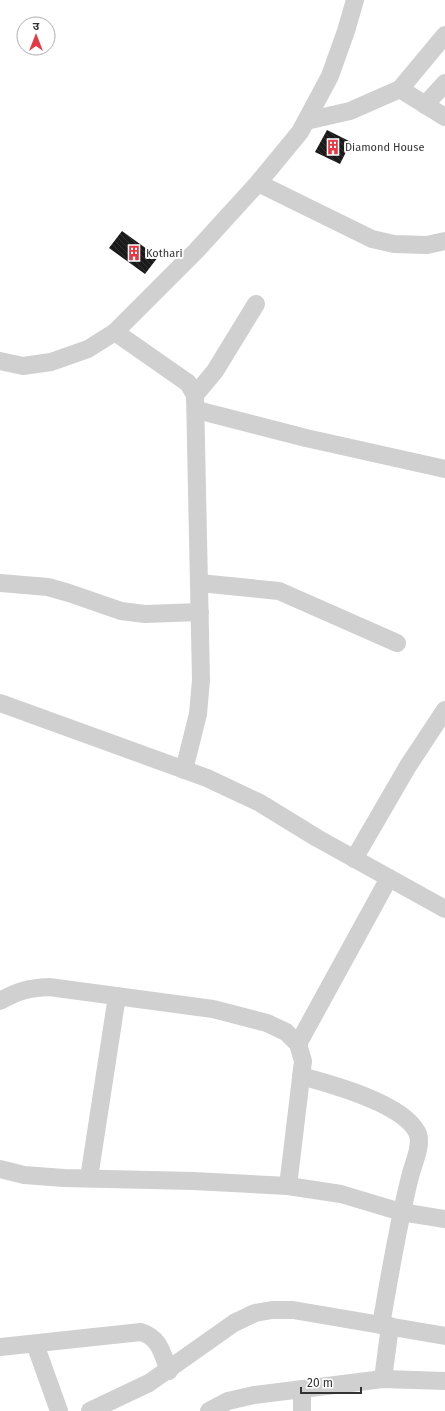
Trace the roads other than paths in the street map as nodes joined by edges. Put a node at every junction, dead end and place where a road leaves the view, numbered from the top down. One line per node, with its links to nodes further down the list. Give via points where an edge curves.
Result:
1 (355, 0): 7 (street, via 330,76)
2 (443, 44): 4 (street)
3 (445, 83): 5 (street)
4 (400, 89): 5 (street); 7 (street, via 350,112)
5 (425, 105): 6 (street)
6 (445, 117)
7 (306, 121): 8 (street)
8 (258, 183): 9 (street, via 372,239 394,244 427,245); 11 (street, via 196,251)
9 (445, 241)
10 (256, 304): 13 (street)
11 (115, 332): 12 (street, via 88,349 51,362 23,366); 13 (street, via 188,383)
12 (0, 361)
13 (196, 402): 14 (street, via 306,438); 16 (street)
14 (445, 468)
15 (0, 583): 17 (street, via 48,587 121,611 145,614)
16 (200, 583): 17 (street); 18 (street, via 279,591)
17 (200, 612): 21 (street, via 201,680 198,714)
18 (397, 643)
19 (0, 704): 21 (street)
20 (445, 710): 22 (street, via 408,766)
21 (184, 770): 22 (street, via 260,803)
22 (354, 859): 23 (street)
23 (389, 878): 24 (street); 27 (street)
24 (444, 905)
25 (117, 996): 26 (street, via 31,988); 27 (street, via 213,1009 266,1023 286,1032); 30 (street)
26 (0, 1001)
27 (298, 1044): 28 (street, via 303,1061)
28 (301, 1076): 31 (street); 32 (street, via 342,1088 386,1106 407,1121 417,1132 419,1145)
29 (0, 1169): 30 (street, via 24,1174)
30 (89, 1178): 31 (street)
31 (288, 1186): 32 (street, via 341,1194)
32 (401, 1212): 33 (street); 34 (street)
33 (445, 1219)
34 (386, 1326): 35 (street); 38 (street, via 293,1310 255,1313 234,1323); 39 (street)
35 (445, 1336)
36 (36, 1344): 37 (street); 38 (street, via 141,1332 152,1336 159,1344); 42 (street)
37 (0, 1347)
38 (168, 1371): 43 (street, via 149,1383)
39 (383, 1379): 40 (street); 41 (street)
40 (445, 1381)
41 (302, 1389): 44 (street, via 228,1401); 45 (street)
42 (59, 1411)
43 (90, 1411)
44 (209, 1411)
45 (302, 1411)

